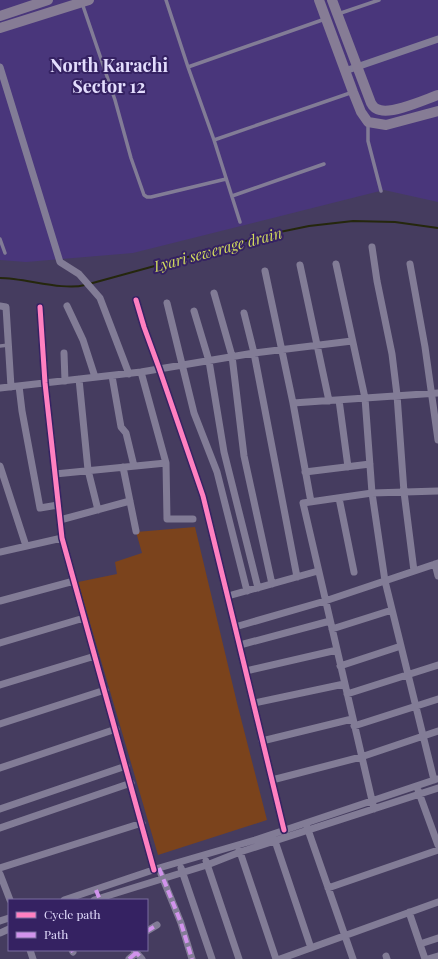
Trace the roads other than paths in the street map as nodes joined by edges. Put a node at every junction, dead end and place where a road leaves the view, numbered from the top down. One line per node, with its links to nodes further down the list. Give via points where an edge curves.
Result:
1 (48, 0): 9 (street)
2 (166, 0): 15 (lane)
3 (319, 0): 10 (street)
4 (332, 0): 8 (street)
5 (379, 0): 8 (lane)
6 (85, 1): 7 (street); 23 (lane, via 144,194 152,197)
7 (60, 4): 11 (street)
8 (337, 14): 13 (street)
9 (0, 16)
10 (326, 19): 15 (lane); 16 (street)
11 (0, 28)
12 (438, 39): 13 (street)
13 (357, 66): 16 (street); 18 (street, via 375,108 394,110)
14 (0, 67): 54 (street, via 60,262 79,274 100,298)
15 (188, 67): 21 (lane)
16 (346, 71): 17 (street)
17 (353, 92): 20 (street); 21 (lane)
18 (435, 96): 19 (lane)
19 (438, 112): 20 (street, via 386,125)
20 (368, 122): 24 (lane, via 368,142)
21 (214, 140): 23 (lane)
22 (324, 164): 25 (lane)
23 (226, 179): 25 (lane)
24 (381, 191)
25 (232, 196): 26 (lane)
26 (240, 222)
27 (0, 239): 29 (lane)
28 (372, 246): 64 (street)
29 (5, 253)
30 (336, 264): 42 (street)
31 (410, 264): 63 (street)
32 (300, 265): 45 (street)
33 (265, 271): 46 (street)
34 (214, 293): 49 (street)
35 (136, 300): 52 (street)
36 (167, 303): 51 (street)
37 (0, 306): 43 (street, via 6,306)
38 (67, 306): 56 (street, via 83,340)
39 (40, 307): 59 (street)
40 (194, 311): 50 (street)
41 (244, 313): 48 (street)
42 (352, 341): 45 (street); 65 (street)
43 (9, 345): 44 (lane); 61 (street)
44 (0, 346)
45 (318, 346): 46 (street); 67 (street)
46 (282, 349): 48 (street); 68 (street)
47 (64, 353): 58 (street)
48 (254, 353): 49 (street); 98 (street)
49 (232, 356): 50 (street); 101 (street, via 244,456)
50 (209, 361): 51 (street); 102 (street, via 224,452)
51 (182, 365): 52 (street); 103 (street, via 194,413 217,472)
52 (159, 368): 53 (street); 104 (street, via 203,496)
53 (141, 372): 54 (street); 70 (street)
54 (128, 374): 55 (street)
55 (112, 376): 56 (street); 73 (street, via 121,427 126,433)
56 (95, 377): 57 (street)
57 (79, 379): 58 (street); 76 (street)
58 (64, 381): 59 (street)
59 (44, 383): 60 (street); 78 (street)
60 (19, 386): 61 (street); 85 (street, via 40,508)
61 (11, 387): 62 (street)
62 (0, 388)
63 (435, 393): 64 (street); 69 (street)
64 (397, 395): 65 (street); 81 (street)
65 (364, 398): 66 (street); 71 (street)
66 (339, 400): 67 (street); 75 (street)
67 (329, 401): 68 (street)
68 (293, 403): 77 (street)
69 (438, 440)
70 (166, 463): 73 (street); 87 (street, via 167,518)
71 (370, 464): 75 (street); 80 (street)
72 (0, 466): 91 (street)
73 (134, 466): 74 (street)
74 (123, 467): 76 (street); 83 (street)
75 (348, 467): 77 (street)
76 (88, 470): 78 (street); 86 (street)
77 (306, 472): 84 (street)
78 (55, 474): 85 (street)
79 (438, 491): 81 (street)
80 (372, 492): 81 (street); 82 (street); 100 (street)
81 (404, 492): 95 (street)
82 (339, 498): 84 (street); 96 (street)
83 (130, 501): 86 (street); 89 (street)
84 (311, 502): 94 (street, via 303,503)
85 (58, 505): 88 (street)
86 (98, 510): 88 (street)
87 (193, 519)
88 (60, 520): 90 (street)
89 (136, 531)
90 (62, 538): 91 (street); 99 (street)
91 (26, 546): 92 (street)
92 (0, 552)
93 (436, 564): 95 (street); 97 (street)
94 (318, 571): 98 (street); 106 (street)
95 (414, 571): 100 (street)
96 (354, 572)
97 (438, 576)
98 (297, 577): 101 (street)
99 (74, 581): 105 (street); 108 (street)
100 (385, 581): 106 (street); 107 (street)
101 (272, 584): 102 (street)
102 (258, 588): 103 (street)
103 (246, 591): 104 (street)
104 (228, 596): 110 (street)
105 (0, 601)
106 (325, 601): 109 (street); 110 (street)
107 (392, 610): 111 (street); 114 (street)
108 (84, 618): 112 (street); 116 (street)
109 (330, 621): 111 (street); 113 (street)
110 (235, 627): 113 (street)
111 (332, 628): 115 (street)
112 (0, 643)
113 (240, 645): 119 (street)
114 (401, 646): 118 (street); 120 (street)
115 (337, 650): 118 (street); 119 (street)
116 (95, 656): 122 (street); 123 (street)
117 (438, 665): 120 (street)
118 (340, 666): 121 (street)
119 (246, 671): 126 (street)
120 (408, 674): 124 (street); 127 (street)
121 (344, 684): 124 (street); 126 (street)
122 (0, 685)
123 (105, 690): 129 (street); 130 (street)
124 (347, 694): 128 (street)
125 (438, 699): 127 (street)
126 (254, 703): 133 (street)
127 (416, 706): 128 (street); 132 (street)
128 (353, 723): 133 (street); 134 (street)
129 (0, 724)
130 (116, 730): 135 (street); 136 (street)
131 (438, 731): 132 (street)
132 (423, 736): 134 (street); 137 (street)
133 (262, 741): 138 (street)
134 (361, 757): 138 (street); 143 (street)
135 (126, 766): 139 (street); 144 (street)
136 (0, 768)
137 (436, 779): 140 (street)
138 (272, 780): 149 (street)
139 (131, 784): 146 (street); 148 (street)
140 (417, 786): 142 (street); 143 (street)
141 (438, 788): 142 (street)
142 (420, 794): 145 (street); 153 (street)
143 (371, 801): 145 (street); 147 (street)
144 (0, 809)
145 (374, 809): 150 (street)
146 (142, 822): 159 (street); 160 (street)
147 (306, 823): 149 (street); 150 (street)
148 (0, 828)
149 (284, 830): 151 (street)
150 (309, 830): 152 (street); 164 (street)
151 (273, 834): 152 (street); 154 (street)
152 (275, 841): 154 (street); 176 (street)
153 (438, 845)
154 (238, 849): 156 (street); 158 (street); 185 (street)
155 (438, 850): 164 (street)
156 (204, 855): 157 (street); 158 (street)
157 (179, 862): 160 (street); 161 (street)
158 (207, 865): 161 (street); 184 (street)
159 (0, 868)
160 (157, 869): 163 (street); 165 (street)
161 (182, 872): 163 (street); 183 (street)
162 (0, 874): 166 (street)
163 (163, 878): 168 (street); 182 (street)
164 (328, 888): 173 (street)
165 (96, 890): 167 (street); 168 (street)
166 (10, 899)
167 (67, 899)
168 (98, 899)
169 (438, 902): 170 (street)
170 (410, 912): 173 (street); 175 (street)
171 (157, 925): 172 (street)
172 (148, 930)
173 (344, 936): 176 (street); 187 (street)
174 (438, 938): 175 (street)
175 (420, 944): 188 (street)
176 (310, 948): 179 (street)
177 (135, 951): 180 (street); 181 (street)
178 (438, 956): 188 (street)
179 (295, 957): 186 (street)
180 (129, 959)
181 (142, 959)
182 (192, 959)
183 (212, 959)
184 (239, 959)
185 (276, 959)
186 (280, 959)
187 (353, 959)
188 (427, 959)

